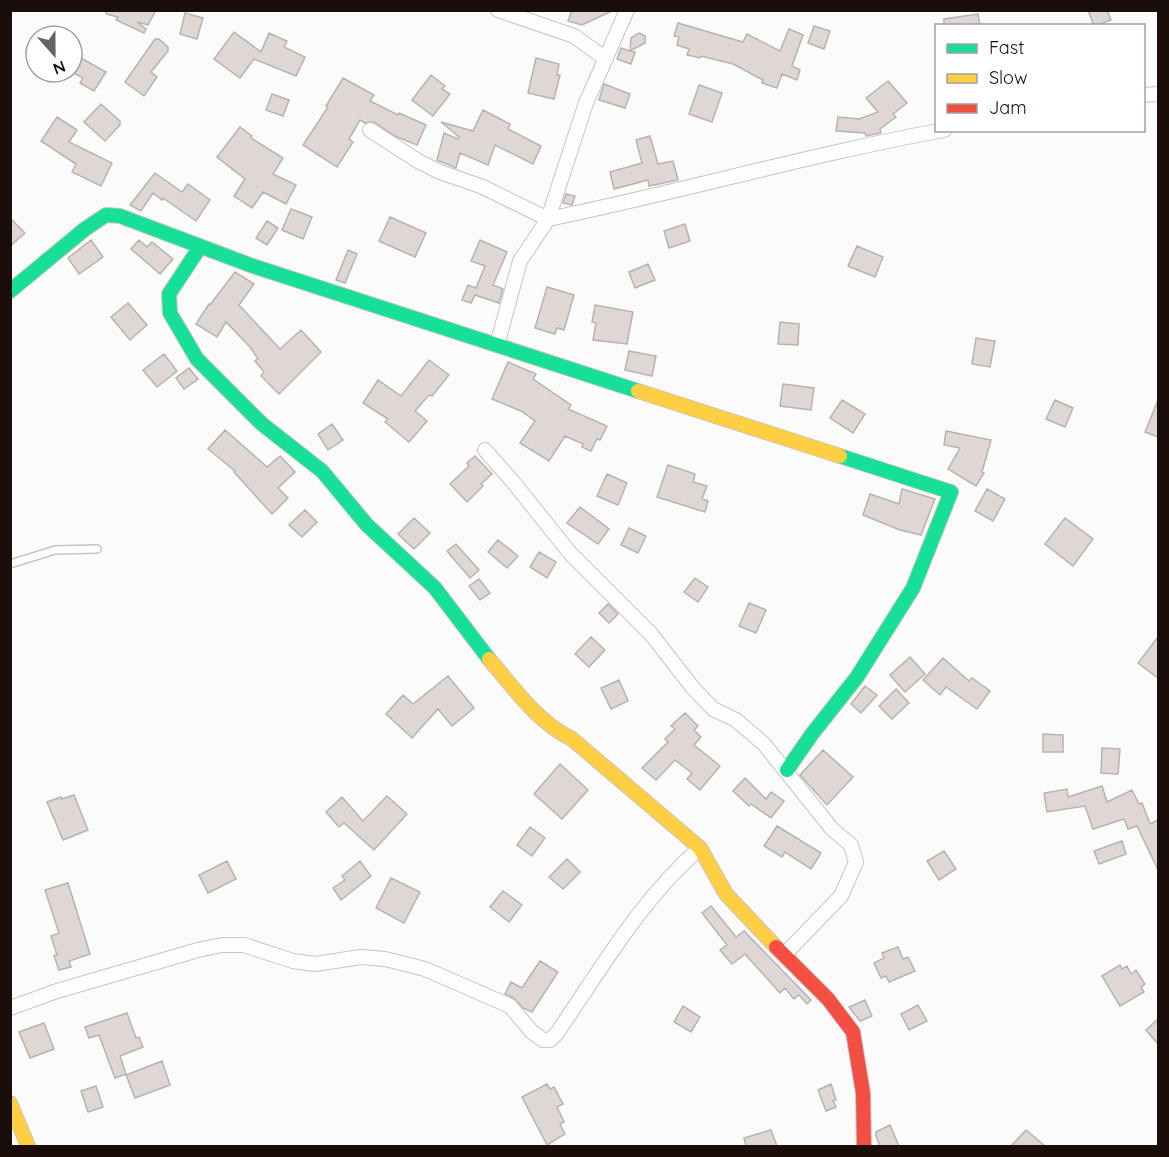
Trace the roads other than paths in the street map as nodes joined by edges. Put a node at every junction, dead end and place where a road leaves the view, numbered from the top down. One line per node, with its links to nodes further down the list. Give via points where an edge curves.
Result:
1 (498, 10): 3 (street, via 574,36)
2 (627, 10): 3 (street)
3 (606, 59): 6 (street, via 586,103)
4 (370, 130): 6 (street, via 432,168)
5 (935, 132): 6 (street)
6 (548, 219): 9 (street, via 520,261)
7 (200, 247): 8 (street, via 139,222 105,215); 9 (street); 14 (street, via 169,294 170,313 197,359 262,424 322,471 367,525 435,588 529,706 556,732 572,739 612,771)
8 (10, 291)
9 (496, 345): 13 (street, via 951,492 913,588 857,677)
10 (485, 450): 13 (street, via 570,553 651,634 693,688 713,709 736,720 764,744)
11 (98, 549): 12 (lane, via 55,550)
12 (10, 564)
13 (787, 771): 15 (street, via 832,829 851,845 856,862 841,896)
14 (700, 848): 15 (street, via 726,894); 16 (street, via 676,868 644,907 550,1040 532,1032 510,1006 425,969 361,957 315,964 292,961 244,945 198,950)
15 (784, 955): 19 (street, via 828,999 852,1032 863,1093)
16 (10, 1008)
17 (10, 1103): 18 (street)
18 (28, 1146)
19 (864, 1146)

